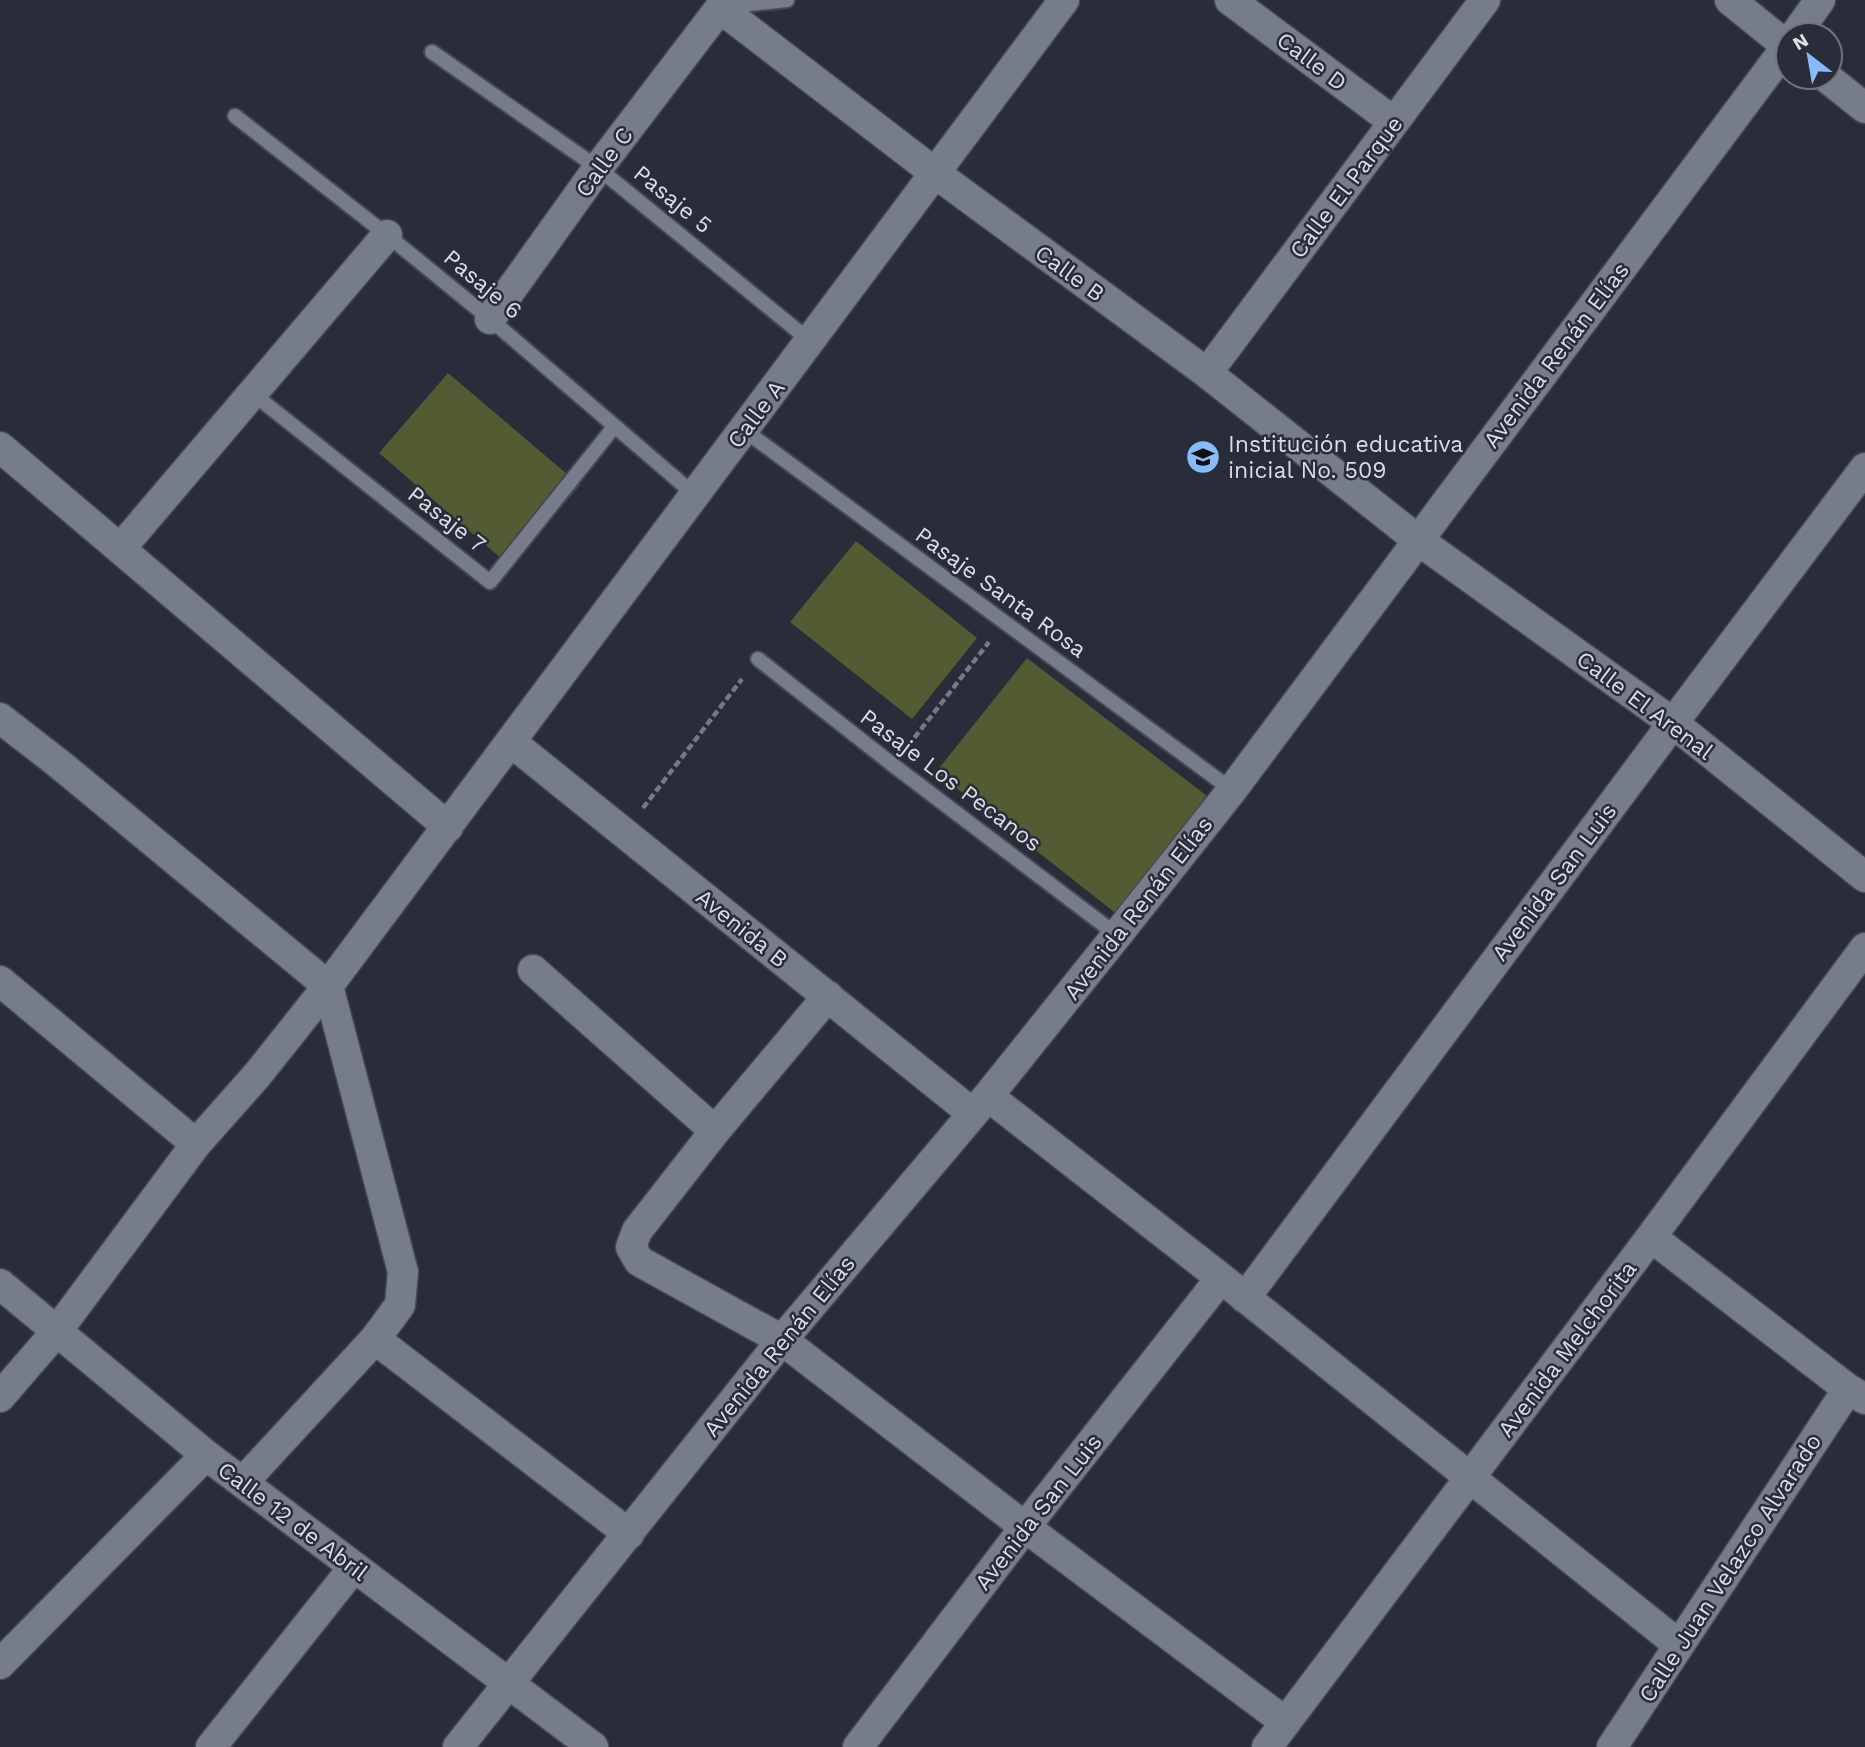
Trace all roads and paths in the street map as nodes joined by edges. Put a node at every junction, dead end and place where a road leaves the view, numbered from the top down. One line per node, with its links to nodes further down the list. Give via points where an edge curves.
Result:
1 (788, 0): 7 (lane)
2 (1230, 0): 15 (street, Calle D)
3 (1485, 0): 15 (street, Calle El Parque)
4 (1730, 0): 9 (street)
5 (1820, 0): 8 (street, Avenida Renán Elías)
6 (1055, 3): 17 (street, Calle A)
7 (720, 8): 16 (street, Calle C); 17 (street, Calle B)
8 (1805, 21)
9 (1774, 32)
10 (432, 52): 16 (lane, Pasaje 5)
11 (1774, 63): 28 (street, Avenida Renán Elías)
12 (1844, 91): 13 (street)
13 (1865, 108)
14 (235, 116): 18 (lane, Pasaje 6)
15 (1394, 122): 21 (street, Calle El Parque)
16 (598, 168): 19 (street, Calle C); 20 (lane, Pasaje 5)
17 (935, 173): 20 (street, Calle A); 21 (street, Calle B)
18 (387, 235): 19 (lane, Pasaje 6); 22 (street)
19 (490, 319): 23 (lane, Pasaje 6)
20 (810, 341): 24 (street, Calle A)
21 (1207, 373): 28 (street, Calle B)
22 (252, 393): 23 (lane, Pasaje 7, via 490,582); 29 (street)
23 (614, 427): 27 (lane, Pasaje 6)
24 (744, 430): 27 (street, Calle A); 30 (lane, Pasaje Santa Rosa)
25 (0, 447): 29 (street)
26 (1865, 468): 33 (street, Avenida San Luis)
27 (695, 495): 34 (street, Calle A)
28 (1418, 540): 33 (street, Calle El Arenal); 36 (street, Avenida Renán Elías)
29 (120, 549): 37 (street)
30 (1004, 622): 35 (path); 36 (lane, Pasaje Santa Rosa)
31 (758, 659): 35 (lane, Pasaje Los Pecanos); 38 (path)
32 (0, 718): 44 (street)
33 (1673, 723): 39 (street, Calle El Arenal); 52 (street, Avenida San Luis)
34 (512, 742): 37 (street, Calle A); 38 (street, Avenida B)
35 (893, 765): 40 (lane, Pasaje Los Pecanos)
36 (1232, 790): 40 (street, Avenida Renán Elías)
37 (448, 827): 44 (street, Calle A)
38 (624, 833): 45 (street, Avenida B)
39 (1865, 877)
40 (1117, 935): 46 (street, Avenida Renán Elías)
41 (1865, 948): 49 (street, Avenida Melchorita)
42 (533, 970): 47 (street)
43 (0, 981): 48 (street)
44 (328, 986): 48 (street, Calle A); 54 (street, via 403,1272 400,1305)
45 (828, 996): 46 (street, Avenida B); 47 (street)
46 (980, 1104): 50 (street, Avenida B); 55 (street, Avenida Renán Elías)
47 (715, 1130): 55 (street, via 637,1231 631,1247 639,1261)
48 (196, 1144): 53 (street, Calle A)
49 (1651, 1237): 56 (street); 59 (street, Avenida Melchorita)
50 (1221, 1278): 52 (street, Avenida B); 61 (street, Avenida San Luis)
51 (7, 1296): 53 (street, Calle 12 de Abril)
52 (1245, 1298): 59 (street, Avenida B)
53 (57, 1331): 57 (street, Calle A); 58 (street, Calle 12 de Abril)
54 (375, 1339): 60 (street); 62 (street)
55 (782, 1340): 61 (street); 62 (street, Avenida Renán Elías)
56 (1857, 1394): 64 (street, Calle Juan Velazco Alvarado)
57 (0, 1397)
58 (206, 1455): 60 (street, Calle 12 de Abril); 65 (street)
59 (1470, 1479): 64 (street, Avenida B); 67 (street, Avenida Melchorita)
60 (243, 1482): 63 (street, Calle 12 de Abril)
61 (1025, 1527): 67 (street); 71 (street, Avenida San Luis)
62 (629, 1534): 66 (street, Avenida Renán Elías)
63 (354, 1567): 66 (street, Calle 12 de Abril); 68 (street)
64 (1679, 1645): 73 (street, Calle Juan Velazco Alvarado)
65 (0, 1664)
66 (509, 1685): 69 (street, Avenida Renán Elías); 70 (street, Calle 12 de Abril)
67 (1285, 1722): 72 (street, Avenida Melchorita)
68 (211, 1747)
69 (458, 1747)
70 (593, 1747)
71 (858, 1747)
72 (1267, 1747)
73 (1612, 1747)

